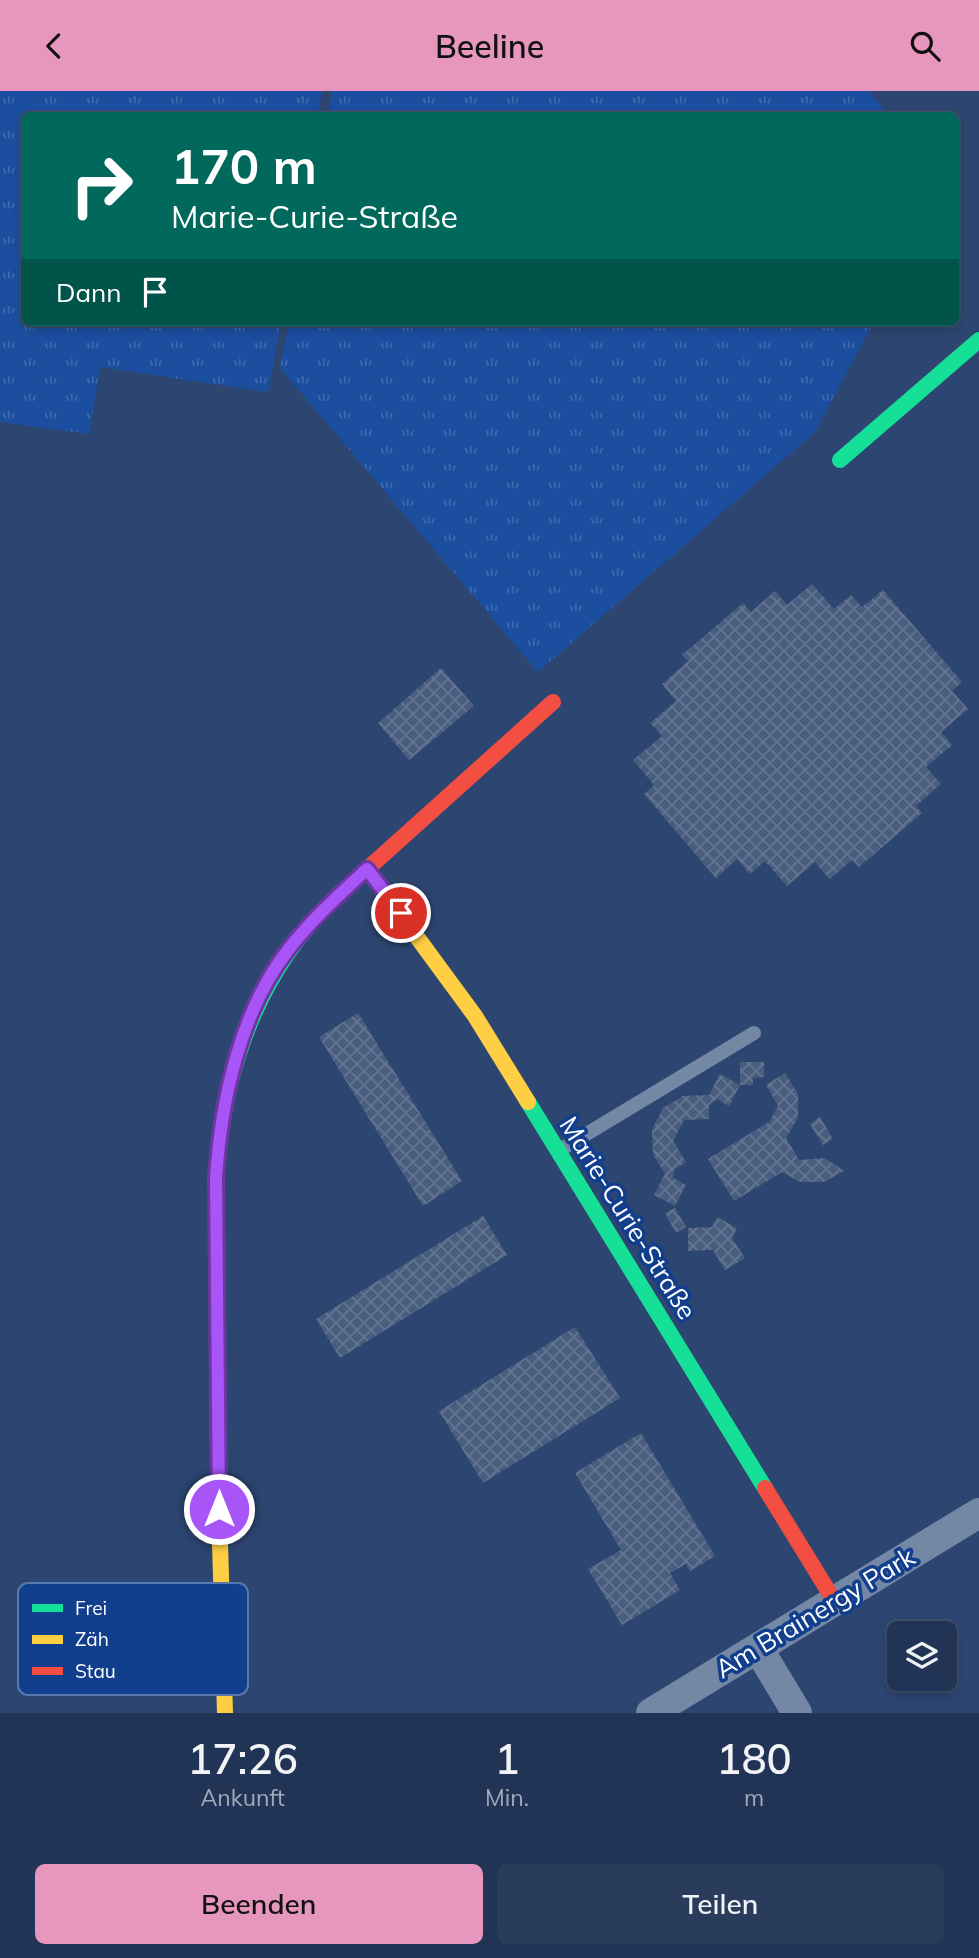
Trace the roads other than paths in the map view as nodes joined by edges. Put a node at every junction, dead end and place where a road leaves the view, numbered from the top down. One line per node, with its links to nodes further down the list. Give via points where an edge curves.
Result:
1 (979, 340): 2 (street)
2 (840, 460)
3 (554, 702): 4 (street)
4 (367, 869): 6 (street, Marie-Curie-Straße, via 475,1016); 8 (street, via 320,911 286,952 252,1013 219,1128)
5 (754, 1033): 6 (lane)
6 (558, 1152): 9 (street, Marie-Curie-Straße)
7 (979, 1513): 9 (street, Am Brainergy Park)
8 (222, 1583)
9 (835, 1602): 10 (street, Am Brainergy Park)
10 (758, 1648): 13 (street, Am Brainergy Park); 14 (street)
11 (225, 1695): 12 (street)
12 (226, 1713)
13 (651, 1713)
14 (797, 1713)

